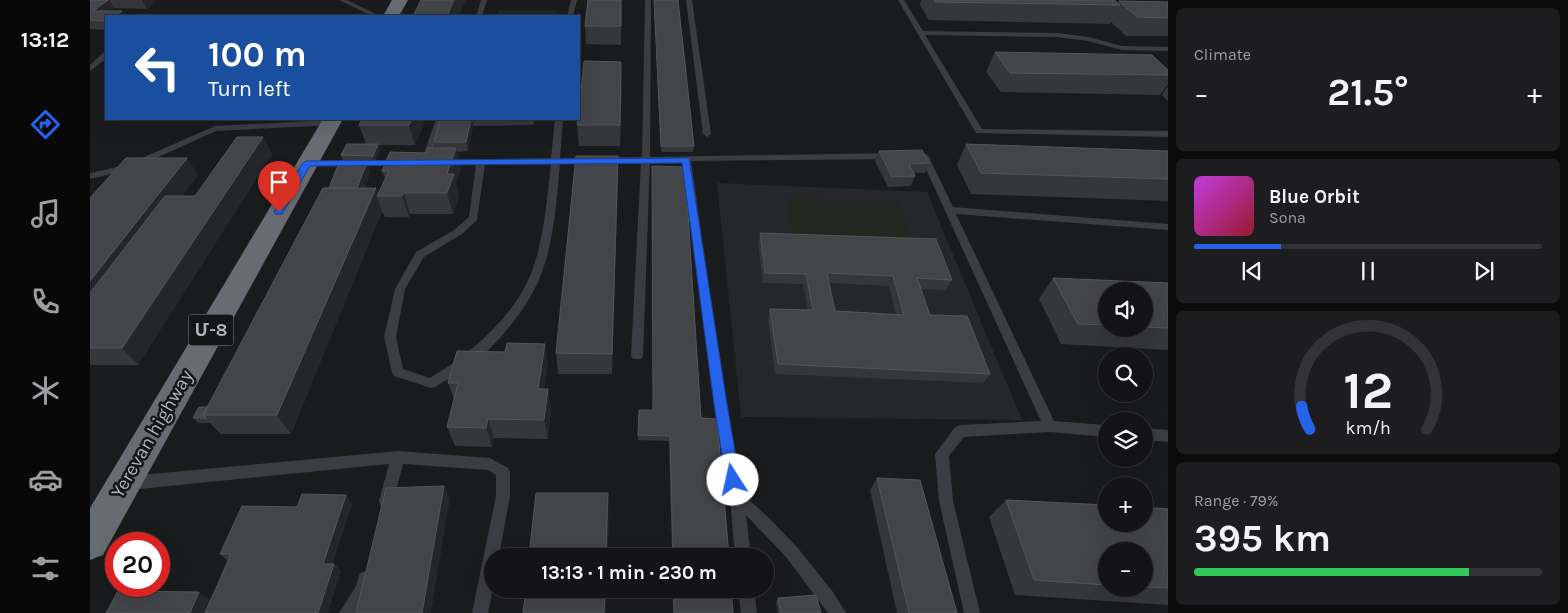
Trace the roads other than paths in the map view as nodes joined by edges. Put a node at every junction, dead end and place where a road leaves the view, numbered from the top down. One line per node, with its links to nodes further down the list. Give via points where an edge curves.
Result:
1 (342, 0): 8 (lane)
2 (400, 0): 9 (highway)
3 (484, 0): 10 (lane)
4 (574, 0): 11 (lane)
5 (648, 0): 23 (lane)
6 (689, 0): 19 (lane)
7 (901, 0): 12 (lane)
8 (375, 15)
9 (392, 15)
10 (480, 15)
11 (570, 15)
12 (921, 33): 13 (lane, via 1057,35 1122,48); 20 (lane, via 979,131)
13 (1168, 49)
14 (105, 56): 15 (lane)
15 (90, 69)
16 (439, 120): 25 (lane)
17 (559, 120): 22 (lane)
18 (331, 121): 26 (highway, Yerevan highway / Մ-8); 27 (lane, via 215,129 129,167)
19 (708, 134)
20 (1168, 134)
21 (686, 160): 23 (lane); 28 (lane, via 924,155); 37 (lane, via 720,404)
22 (556, 161): 23 (lane); 24 (lane); 24 (lane, via 536,275 515,311 467,361 432,383 398,372 390,337 400,289 420,255 458,232 474,218)
23 (646, 161): 30 (lane)
24 (481, 162): 25 (lane)
25 (415, 163): 26 (lane)
26 (306, 164): 36 (highway, Yerevan highway / Մ-8)
27 (90, 176)
28 (950, 210): 29 (lane); 31 (lane)
29 (1168, 227)
30 (636, 356)
31 (1050, 426): 32 (lane); 47 (lane, via 960,431 942,454 946,501)
32 (1098, 430)
33 (1153, 435): 34 (lane)
34 (1168, 436)
35 (398, 456): 36 (lane); 38 (lane); 44 (lane, via 490,464 503,472 502,496)
36 (123, 484): 39 (highway, Yerevan highway / Մ-8)
37 (737, 498): 40 (lane); 46 (lane, via 812,575)
38 (383, 514)
39 (90, 542)
40 (742, 548)
41 (371, 561): 43 (lane, via 363,590)
42 (747, 598): 45 (lane)
43 (347, 613)
44 (480, 613)
45 (749, 613)
46 (838, 613)
47 (972, 613)

